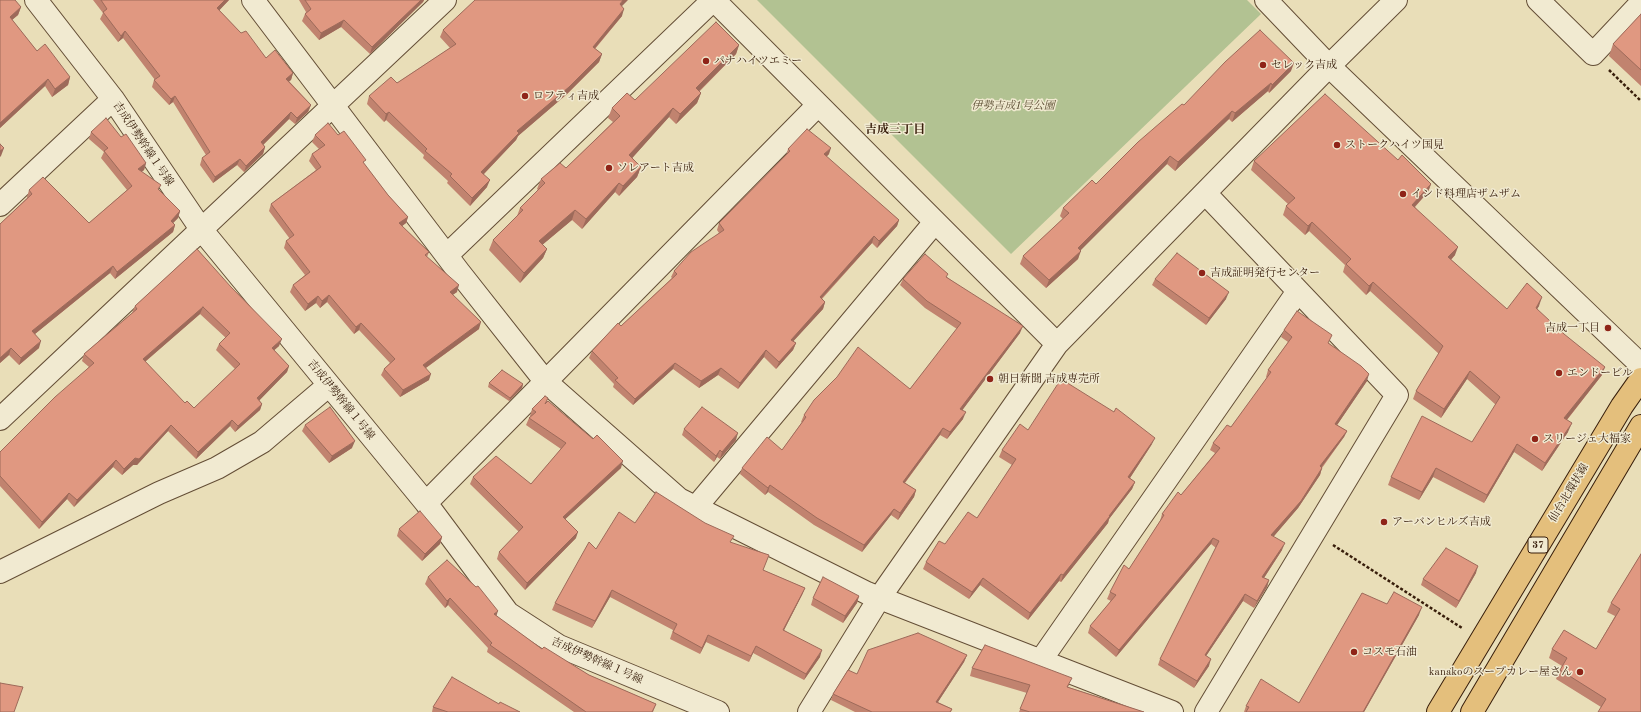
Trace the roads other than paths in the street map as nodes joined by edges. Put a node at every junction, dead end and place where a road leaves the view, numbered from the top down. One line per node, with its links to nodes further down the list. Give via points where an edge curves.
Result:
1 (36, 0): 10 (street, 吉成伊勢幹線１号線)
2 (253, 0): 11 (street)
3 (445, 0): 11 (street)
4 (713, 0): 12 (street); 17 (street)
5 (1266, 0): 9 (street)
6 (1396, 0): 9 (street)
7 (1538, 0): 8 (street, via 1593,54)
8 (1641, 3)
9 (1329, 66): 13 (street); 20 (street)
10 (113, 99): 14 (street); 16 (street, 吉成伊勢幹線１号線)
11 (333, 105): 16 (street); 17 (street)
12 (818, 105): 15 (street); 22 (street)
13 (1205, 193): 18 (street); 19 (street)
14 (0, 205)
15 (935, 222): 19 (street); 27 (street)
16 (201, 229): 23 (street, 吉成伊勢幹線１号線); 24 (street)
17 (447, 255): 22 (street)
18 (1298, 291): 30 (street); 34 (street, via 1397,395)
19 (1057, 344): 29 (street)
20 (1641, 365)
21 (1641, 378): 35 (main road, 仙台北環状線 / 37)
22 (546, 382): 26 (street); 27 (street, via 679,499)
23 (329, 385): 26 (street, 吉成伊勢幹線１号線); 28 (street, via 262,442 217,468 159,493)
24 (0, 419)
25 (1641, 426): 36 (main road, 37)
26 (426, 503): 31 (street, 吉成伊勢幹線１号線, via 508,613 559,646)
27 (696, 507): 29 (street, via 867,593)
28 (0, 572)
29 (880, 597): 30 (street); 32 (street)
30 (1041, 660): 33 (street)
31 (718, 712)
32 (809, 712)
33 (1172, 712)
34 (1206, 712)
35 (1438, 712)
36 (1472, 712)

